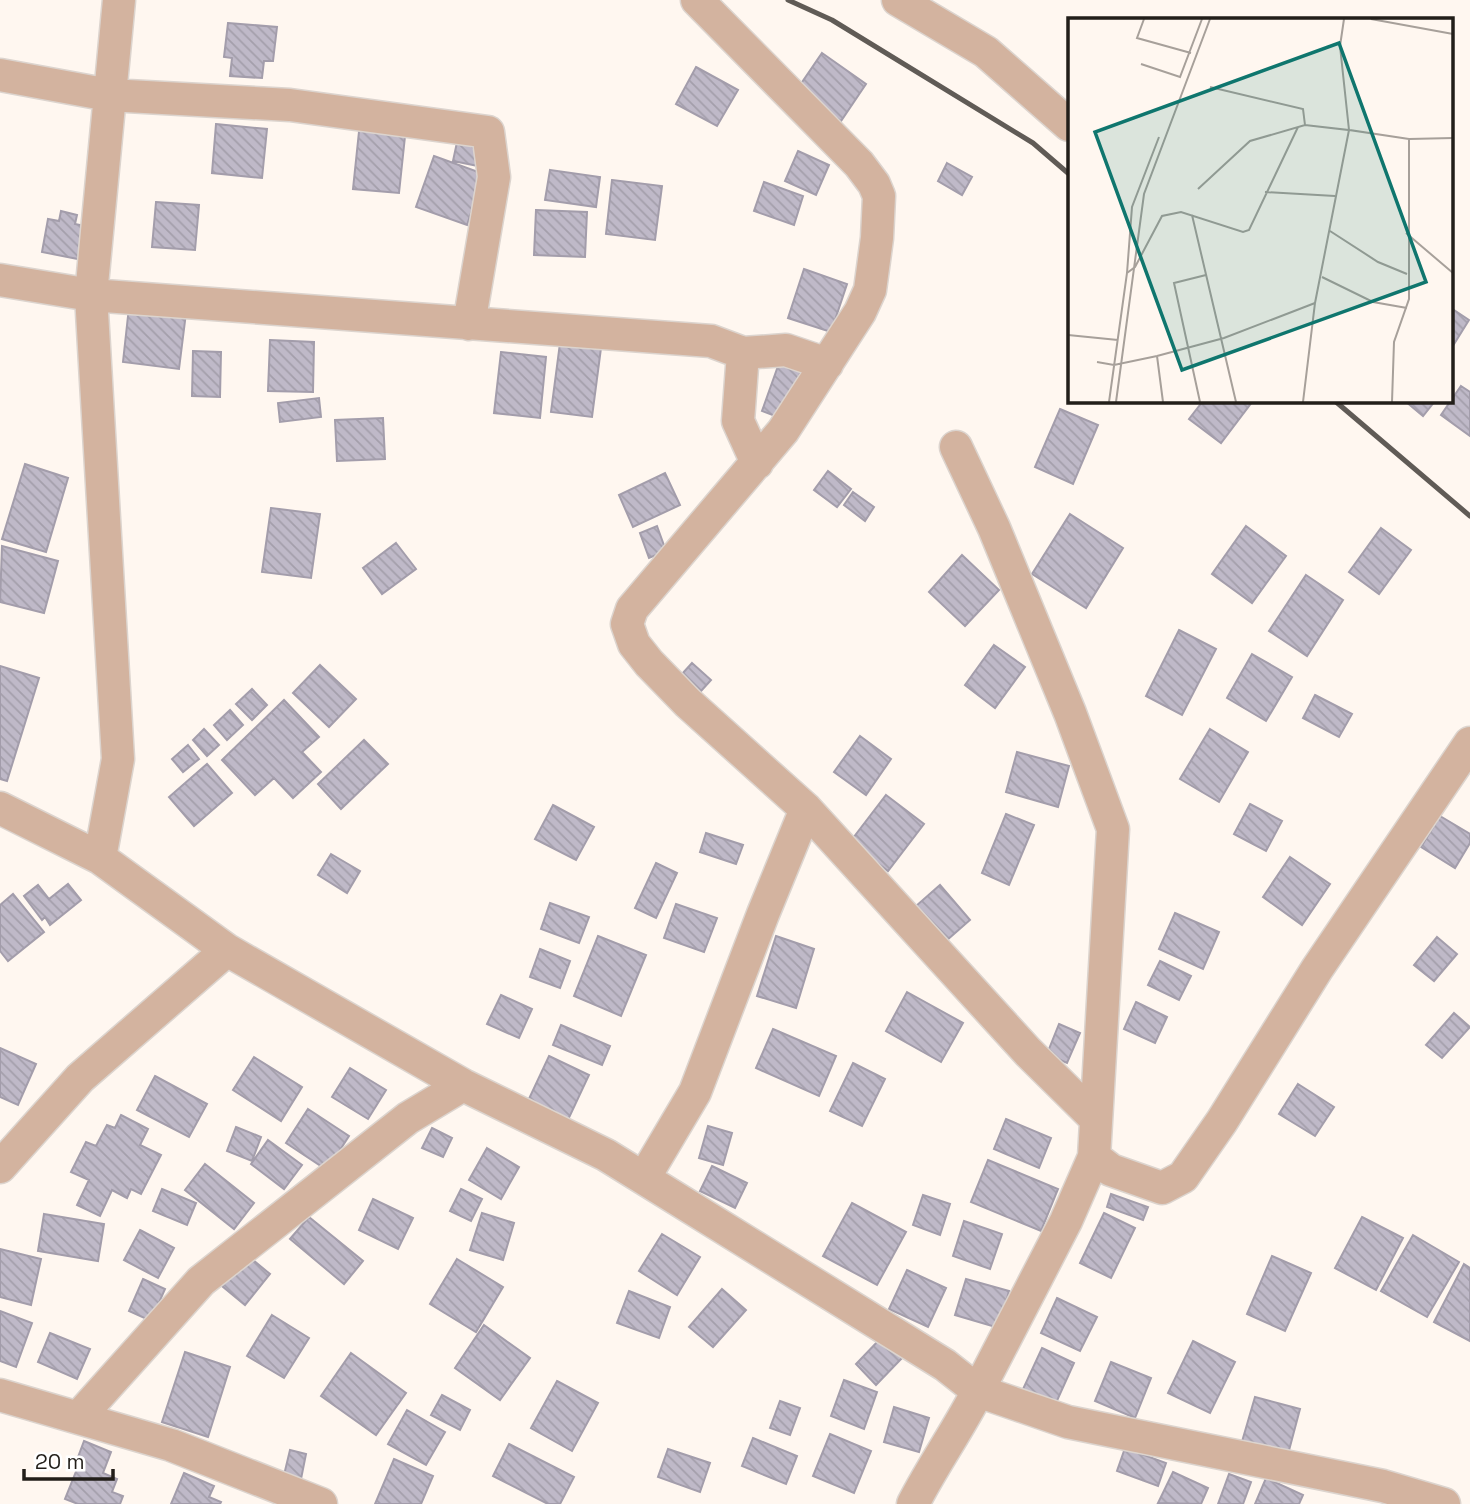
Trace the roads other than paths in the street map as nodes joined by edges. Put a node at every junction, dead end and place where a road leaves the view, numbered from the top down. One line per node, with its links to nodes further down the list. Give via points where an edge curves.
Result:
1 (119, 0): 5 (street)
2 (698, 0): 11 (street, via 874,184 877,237 870,290)
3 (898, 0): 6 (street, via 986,52)
4 (0, 75): 5 (street)
5 (109, 95): 8 (street); 9 (street, via 290,105 488,132 494,177)
6 (1068, 124)
7 (0, 280): 8 (street)
8 (92, 295): 9 (street); 17 (street, via 118,759)
9 (469, 324): 10 (street, via 711,341)
10 (743, 353): 11 (street, via 786,350); 13 (street, via 738,421)
11 (827, 364): 13 (street)
12 (957, 447): 20 (street, via 1070,713 1113,830)
13 (757, 463): 16 (street, via 632,610 627,624 634,644 649,663)
14 (1470, 743): 21 (street, via 1183,1177 1162,1188 1111,1170)
15 (0, 808): 17 (street)
16 (806, 809): 20 (street, via 1028,1052); 23 (street, via 695,1092)
17 (100, 858): 18 (street)
18 (227, 950): 19 (street); 22 (street, via 80,1078)
19 (463, 1085): 23 (street); 26 (street, via 408,1118 201,1281)
20 (1096, 1119): 21 (street)
21 (1094, 1157): 24 (street)
22 (0, 1167)
23 (644, 1178): 24 (street, via 945,1364)
24 (978, 1391): 28 (street); 29 (street, via 1068,1422 1383,1486)
25 (0, 1395): 26 (street)
26 (79, 1417): 27 (street, via 171,1445)
27 (303, 1501)
28 (913, 1504)
29 (1444, 1504)

